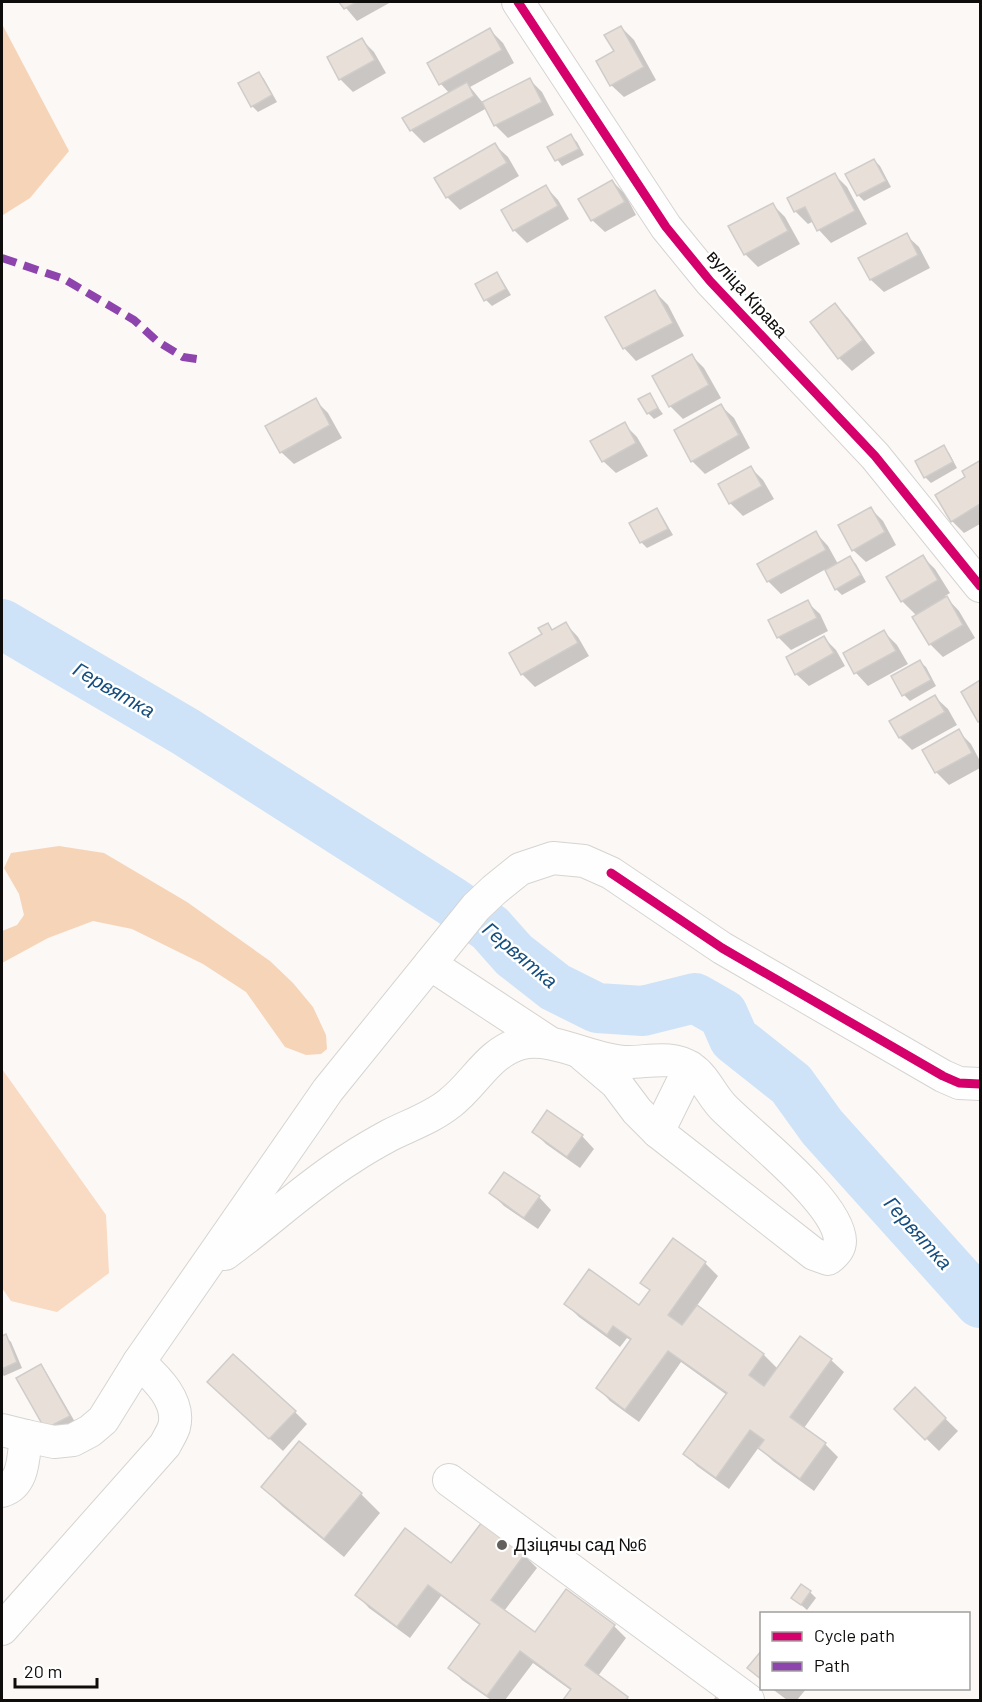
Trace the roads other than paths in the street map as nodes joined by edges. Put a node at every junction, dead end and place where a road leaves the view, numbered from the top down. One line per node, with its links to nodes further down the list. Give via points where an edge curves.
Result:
1 (518, 2): 2 (street, вуліца Кірава, via 666,227 710,280 875,456)
2 (981, 586)
3 (430, 964): 4 (street); 7 (street, via 468,917 520,869 552,858 584,861 611,873 722,948 943,1076 959,1083); 9 (street, via 328,1090)
4 (550, 1043): 5 (street); 9 (street, via 524,1043 503,1050 450,1104 316,1180)
5 (580, 1053): 6 (street, via 627,1062 659,1060); 8 (street, via 616,1083)
6 (690, 1067): 8 (street); 8 (street, via 723,1107 806,1184 830,1215 839,1235 838,1250 828,1259 814,1254)
7 (981, 1084)
8 (658, 1132)
9 (205, 1269): 10 (street)
10 (139, 1362): 11 (street, via 103,1420 90,1431 73,1440 54,1442); 14 (street, via 169,1397 175,1413 174,1428 165,1445)
11 (14, 1433): 13 (street, via 18,1480)
12 (450, 1480): 15 (street)
13 (2, 1491)
14 (2, 1629)
15 (748, 1701)

